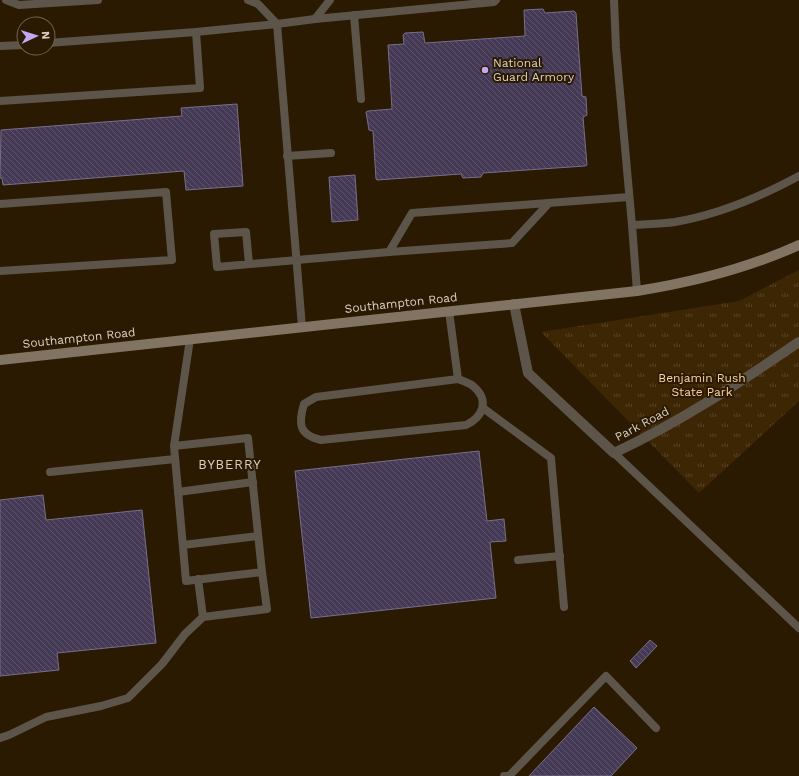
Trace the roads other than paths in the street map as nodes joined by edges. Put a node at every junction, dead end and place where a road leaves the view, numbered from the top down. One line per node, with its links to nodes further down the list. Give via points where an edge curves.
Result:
1 (6, 0): 2 (lane, via 19,5)
2 (98, 0)
3 (248, 0): 9 (lane, via 258,4)
4 (330, 0): 8 (lane)
5 (496, 0): 7 (lane)
6 (614, 0): 19 (lane)
7 (354, 15): 8 (lane); 14 (lane)
8 (315, 19): 9 (lane)
9 (277, 24): 10 (lane); 17 (lane)
10 (196, 32): 11 (lane); 15 (lane, via 200,88)
11 (56, 42)
12 (16, 45): 13 (lane)
13 (0, 46)
14 (361, 98)
15 (0, 101)
16 (330, 153): 17 (lane)
17 (288, 156): 25 (lane)
18 (799, 176): 22 (lane, via 771,191 722,209 675,222)
19 (629, 197): 20 (lane); 22 (lane)
20 (549, 203): 24 (lane, via 512,243); 24 (lane, via 412,213)
21 (0, 204): 27 (lane, via 166,192 172,260)
22 (632, 225): 28 (lane)
23 (799, 245): 28 (street, Southampton Road, via 720,275)
24 (389, 252): 25 (lane)
25 (296, 260): 26 (lane); 31 (lane)
26 (249, 264): 26 (lane, via 217,267 214,234 246,232)
27 (0, 271)
28 (637, 290): 29 (street, Southampton Road)
29 (514, 304): 30 (street, Southampton Road); 38 (street, Park Road, via 528,373)
30 (449, 311): 31 (street, Southampton Road); 35 (lane)
31 (302, 327): 32 (street, Southampton Road)
32 (190, 339): 34 (street, Southampton Road); 37 (lane)
33 (799, 342): 38 (street, Park Road, via 717,398 650,437)
34 (0, 360)
35 (458, 379): 36 (lane, via 472,385 481,394); 36 (lane, via 316,397 304,404 300,416 302,429 309,437 321,440 466,426 476,420)
36 (483, 408): 45 (lane, via 551,458)
37 (174, 446): 39 (lane); 41 (lane, via 248,438)
38 (614, 453): 51 (lane)
39 (175, 458): 40 (lane); 42 (lane)
40 (50, 472)
41 (253, 482): 42 (lane); 43 (lane)
42 (178, 492): 44 (lane)
43 (258, 536): 44 (lane); 47 (lane)
44 (182, 545): 48 (lane, via 186,581)
45 (560, 556): 46 (lane); 49 (lane)
46 (518, 560)
47 (262, 572): 48 (lane); 50 (lane, via 267,609)
48 (198, 579): 50 (lane)
49 (564, 607)
50 (202, 617): 53 (lane, via 162,664 128,698 46,717)
51 (799, 628)
52 (656, 728): 55 (lane, via 606,676)
53 (0, 738)
54 (504, 776): 55 (lane)
55 (509, 776)

